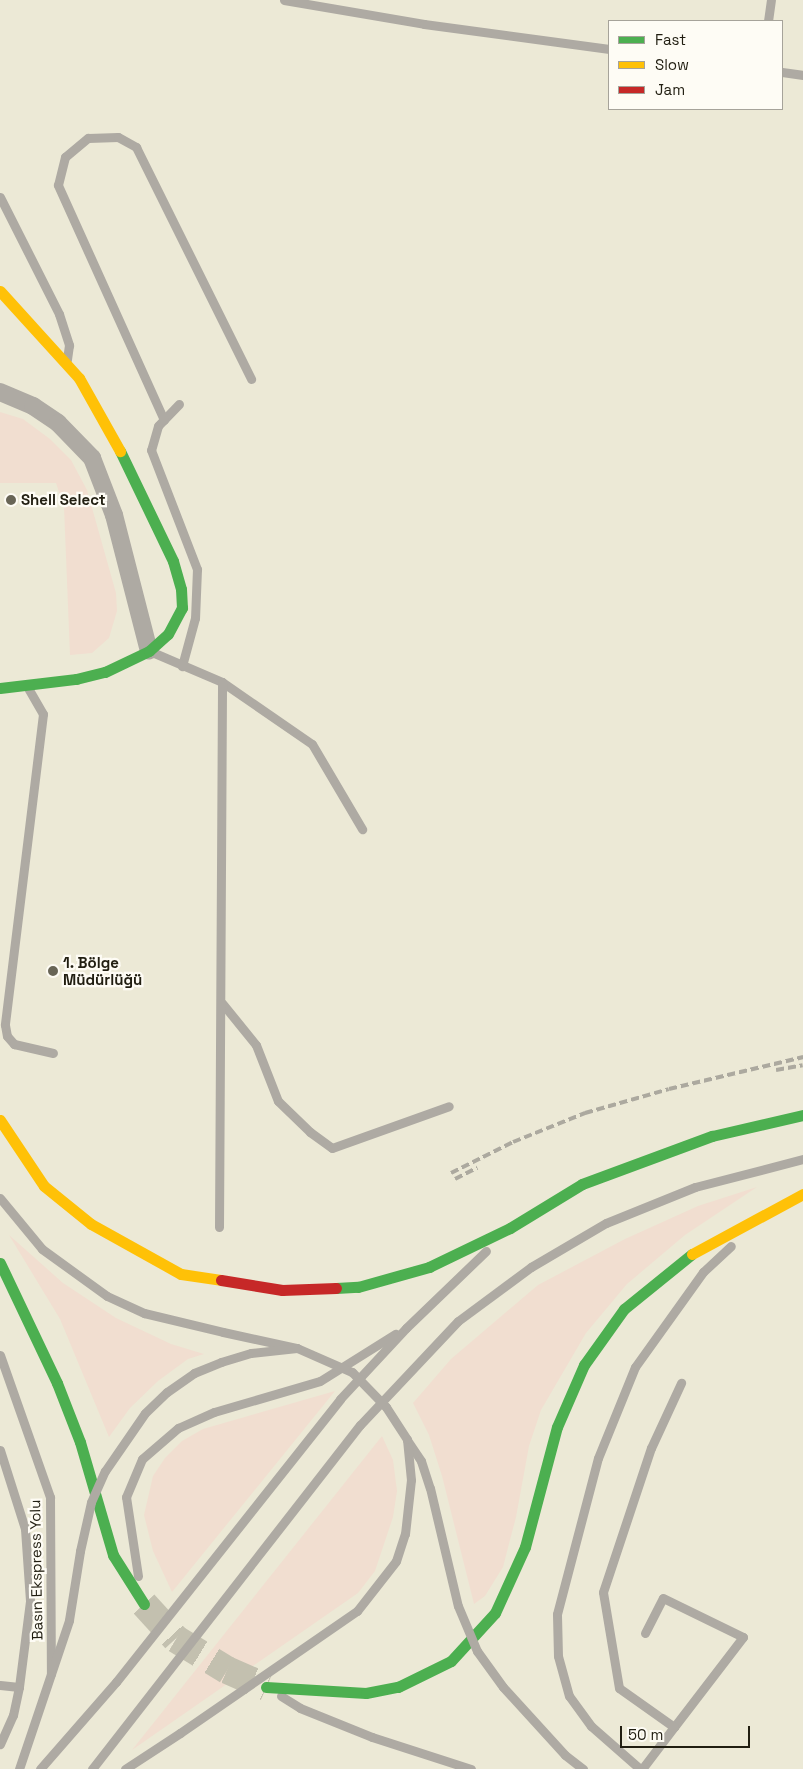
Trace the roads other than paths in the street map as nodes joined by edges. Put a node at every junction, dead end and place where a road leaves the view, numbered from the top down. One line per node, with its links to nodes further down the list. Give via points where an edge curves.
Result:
1 (284, 0): 4 (lane, via 424,24)
2 (771, 0): 3 (lane)
3 (768, 20)
4 (608, 49)
5 (783, 72): 6 (lane)
6 (803, 75)
7 (0, 197): 9 (lane, via 59,314 70,349)
8 (0, 291): 9 (main road)
9 (66, 363): 14 (main road, via 107,422 173,561 181,589 182,608 168,634)
10 (251, 378): 13 (lane, via 136,147 118,137 88,138 65,157 58,185)
11 (0, 392): 14 (street, via 33,406 58,423 92,458 114,515)
12 (180, 404): 13 (lane)
13 (164, 420): 15 (lane, via 151,441 152,459 197,568 195,618)
14 (149, 651): 15 (lane); 17 (main road, via 106,672 76,680)
15 (182, 666): 16 (lane)
16 (222, 682): 19 (lane, via 312,744); 20 (lane)
17 (25, 684): 18 (main road); 21 (lane, via 43,714 5,1024 7,1036 14,1044)
18 (0, 688)
19 (362, 829)
20 (222, 1003): 22 (lane, via 256,1045 278,1101 332,1148); 29 (lane)
21 (53, 1053)
22 (450, 1106)
23 (803, 1115): 30 (main road, via 712,1136 643,1159 582,1184)
24 (0, 1120): 30 (main road, via 44,1186 91,1224 181,1274 211,1281 282,1290 358,1287 429,1267)
25 (803, 1159): 48 (lane, via 694,1187 606,1223 531,1267 458,1321 360,1425)
26 (803, 1194): 28 (main road)
27 (0, 1198): 33 (lane, bridge, via 42,1249 107,1296 144,1313)
28 (774, 1208): 42 (main road, via 686,1258 624,1310 584,1366 557,1427 524,1547 495,1613 451,1661 398,1687 366,1694); 52 (lane, via 703,1272 635,1367 598,1458 557,1614 558,1656 569,1696 591,1726)
29 (220, 1228)
30 (510, 1228): 32 (lane)
31 (0, 1263): 38 (main road, via 57,1383 77,1434 113,1555)
32 (406, 1328): 38 (lane, via 320,1381 214,1412 178,1428 142,1459 126,1497 131,1542); 47 (lane, via 340,1399 116,1682)
33 (297, 1348): 36 (lane, bridge, via 352,1372 386,1407); 40 (lane, bridge, via 251,1353 194,1372 145,1413 105,1471 91,1502 69,1620)
34 (0, 1354): 40 (lane, Basın Ekspress Yolu, via 50,1497)
35 (681, 1383): 44 (lane, via 651,1448 603,1592 619,1688)
36 (406, 1439): 49 (lane, bridge, via 411,1480 406,1534 396,1561 357,1611); 51 (lane, bridge, via 421,1461 458,1606 477,1651 503,1687 565,1756)
37 (0, 1450): 43 (lane, via 24,1529 28,1562 29,1611)
38 (144, 1604)
39 (645, 1633): 44 (lane, via 662,1598 743,1637)
40 (51, 1674): 46 (lane)
41 (0, 1685): 43 (lane)
42 (266, 1687): 50 (lane, via 300,1708 372,1737)
43 (19, 1688): 45 (lane, via 13,1715)
44 (674, 1727): 52 (lane)
45 (0, 1744)
46 (19, 1769)
47 (40, 1769)
48 (92, 1769)
49 (125, 1769)
50 (470, 1769)
51 (583, 1769)
52 (641, 1769)

